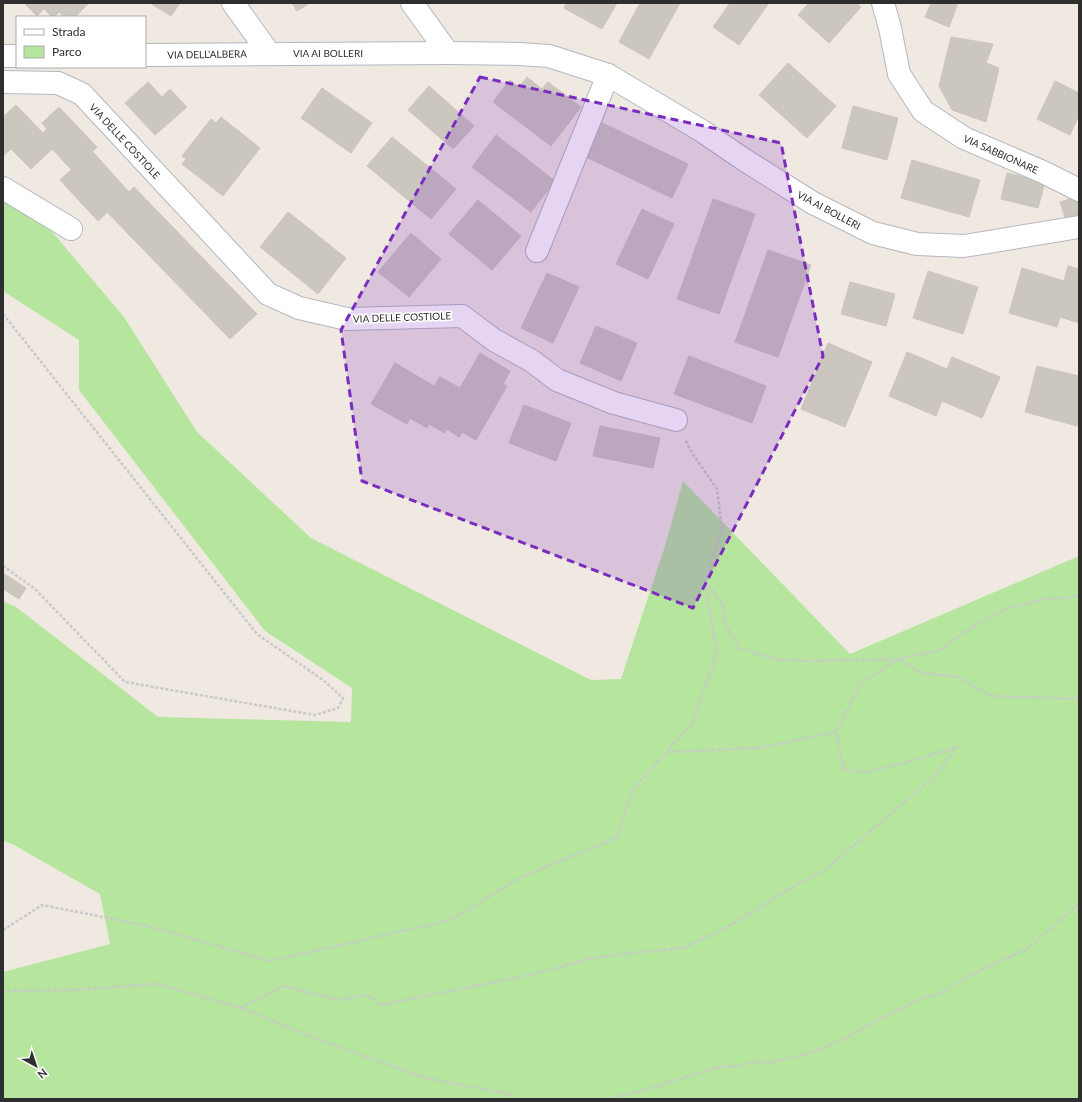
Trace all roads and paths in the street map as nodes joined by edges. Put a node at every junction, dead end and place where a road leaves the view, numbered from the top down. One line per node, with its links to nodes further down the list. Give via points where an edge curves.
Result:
1 (233, 3): 5 (street)
2 (412, 3): 4 (street)
3 (883, 3): 12 (street, VIA SABBIONARE, via 899,74 923,111 964,138)
4 (448, 52): 5 (street, VIA AI BOLLERI); 9 (street, VIA AI BOLLERI, via 549,56)
5 (269, 53): 6 (street, VIA DELL'ALBERA)
6 (146, 55)
7 (3, 56): 8 (street)
8 (16, 56)
9 (608, 75): 13 (street, VIA AI BOLLERI, via 702,131 814,203 873,233 917,244 964,246); 15 (street)
10 (3, 82): 17 (street, VIA DELLE COSTIOLE, via 58,82 82,94 268,294 299,308 347,319 462,316 494,340 557,380 614,403)
11 (3, 188): 14 (street)
12 (1079, 190)
13 (1079, 227)
14 (71, 230)
15 (537, 251)
16 (3, 314): 18 (path, via 257,634 323,680 343,698 338,708 315,715 125,682 34,588)
17 (676, 420): 19 (path, via 692,453 717,489 722,529)
18 (3, 566)
19 (705, 580): 21 (path, via 724,607 725,624 739,648 775,660); 24 (path, via 718,654 692,724)
20 (1079, 596): 21 (path, via 1039,600 1003,610 940,650)
21 (899, 659): 22 (path, via 922,673 958,677 991,696); 23 (path, via 862,682)
22 (1079, 699)
23 (836, 732): 24 (path, via 759,748); 28 (path, via 844,770 866,772 958,747 935,776 826,869 733,924 683,948 588,959 536,974 380,1005 368,996 339,1000 283,986)
24 (666, 752): 26 (path, via 632,790 617,838 521,877 451,920 270,961 148,926 42,905)
25 (1079, 903): 30 (path, via 1029,948 973,974 941,993 922,998 881,1018 840,1041 775,1062 752,1062 739,1066 718,1067)
26 (3, 930)
27 (3, 991): 28 (path, via 73,990 158,984)
28 (241, 1008): 29 (path, via 330,1044 429,1079 510,1094)
29 (510, 1099)
30 (607, 1099)

